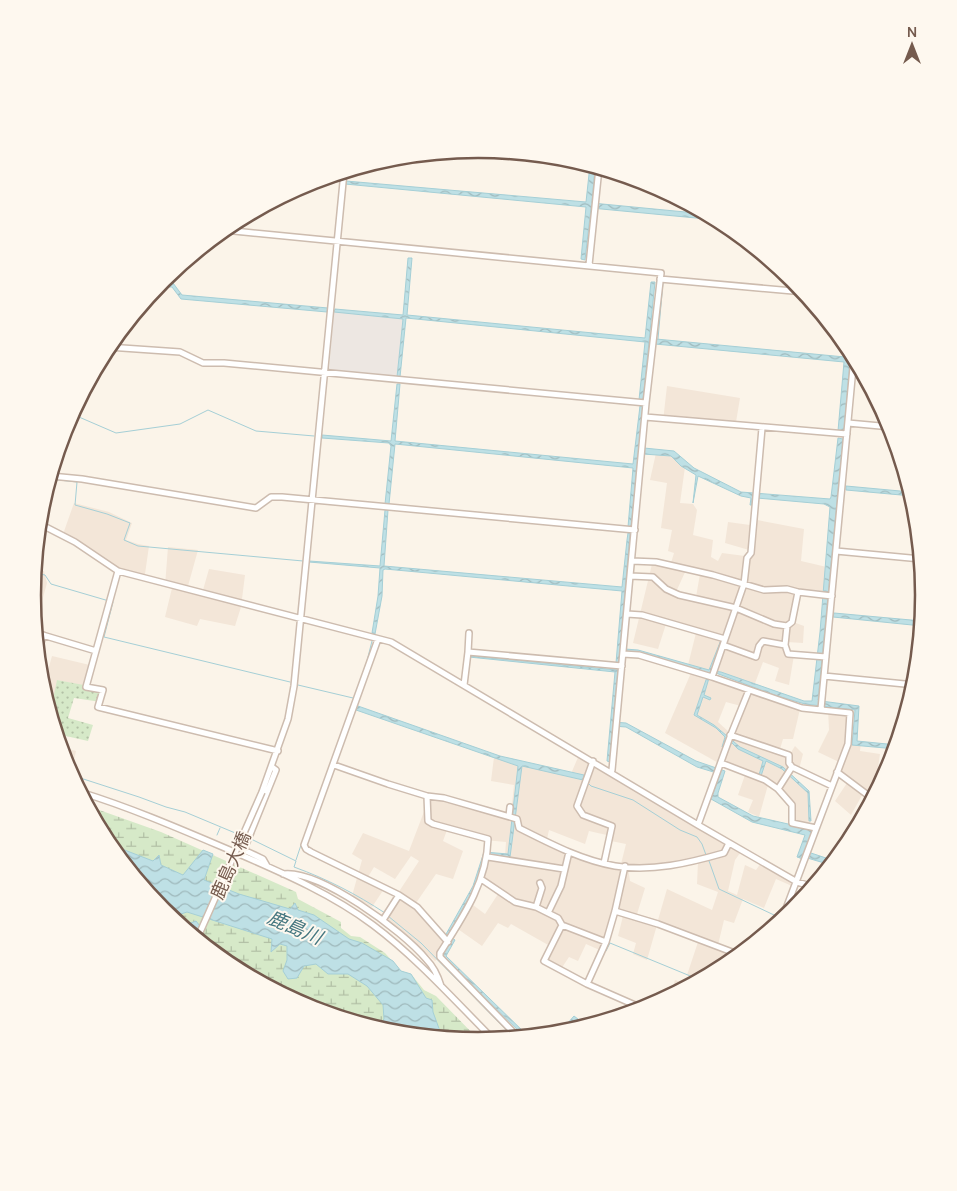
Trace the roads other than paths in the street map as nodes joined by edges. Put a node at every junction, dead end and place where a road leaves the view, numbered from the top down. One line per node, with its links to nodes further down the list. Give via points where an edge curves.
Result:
1 (598, 175): 5 (street)
2 (343, 179): 4 (street)
3 (237, 231): 4 (street)
4 (338, 241): 5 (street); 10 (street)
5 (590, 265): 6 (street, via 661,273)
6 (660, 279): 7 (street); 11 (street)
7 (792, 291)
8 (119, 348): 10 (street, via 180,352 203,363)
9 (853, 370): 13 (street)
10 (325, 372): 11 (street); 18 (street)
11 (646, 403): 12 (street)
12 (645, 417): 15 (street); 20 (street)
13 (848, 423): 14 (street); 16 (street)
14 (881, 426)
15 (762, 428): 16 (street); 26 (street)
16 (843, 434): 21 (street)
17 (58, 476): 18 (street, via 256,508 271,497)
18 (312, 500): 20 (street); 31 (street)
19 (47, 528): 24 (street)
20 (635, 530): 23 (street)
21 (836, 551): 22 (street); 28 (street)
22 (914, 558)
23 (632, 561): 25 (street); 26 (street, via 656,562)
24 (118, 571): 31 (street); 39 (street)
25 (630, 576): 29 (street, via 653,577 679,595); 30 (street)
26 (744, 584): 27 (street, via 764,590); 29 (street)
27 (798, 592): 28 (street); 32 (street, via 792,622)
28 (830, 595): 42 (street)
29 (736, 608): 32 (street); 36 (street)
30 (627, 614): 36 (street, via 642,615); 41 (street)
31 (301, 618): 35 (street); 51 (street, via 294,686)
32 (786, 626): 38 (street)
33 (469, 633): 40 (street)
34 (43, 635): 39 (street)
35 (378, 639): 47 (street, via 391,642); 53 (street)
36 (725, 639): 37 (street)
37 (723, 645): 38 (street, via 756,657 764,641); 44 (street)
38 (784, 645): 42 (street, via 788,654)
39 (96, 650): 51 (street, via 86,687 103,690 98,707)
40 (468, 652): 43 (street); 47 (street)
41 (623, 654): 43 (street); 44 (street)
42 (826, 658): 45 (street)
43 (622, 666): 57 (street)
44 (713, 674): 48 (street)
45 (824, 676): 46 (street); 49 (street)
46 (906, 684)
47 (464, 685): 52 (street)
48 (749, 690): 49 (street, via 802,708); 50 (street)
49 (821, 708): 58 (street, via 850,713 848,744)
50 (730, 738): 55 (street); 56 (street, via 789,755)
51 (278, 751): 54 (street)
52 (592, 762): 57 (street); 71 (street, via 577,806 584,815 612,826)
53 (334, 765): 63 (street); 80 (street, via 304,845 306,849)
54 (272, 767): 73 (street, via 276,770 246,844 246,851 263,859); 87 (street, 鹿島大橋, bridge)
55 (719, 768): 60 (street, via 766,780); 66 (street)
56 (789, 771): 59 (street); 60 (street)
57 (611, 772): 66 (street)
58 (837, 772): 59 (street); 62 (street)
59 (832, 786): 67 (street)
60 (778, 789): 67 (street, via 792,805 792,823)
61 (90, 795): 73 (street, via 170,824)
62 (868, 795)
63 (427, 796): 65 (street); 70 (street, via 428,821 488,839)
64 (510, 807): 65 (street)
65 (510, 817): 69 (street, via 518,819 518,828)
66 (698, 825): 68 (street)
67 (816, 828): 77 (street)
68 (729, 843): 72 (street, via 724,853 678,865); 77 (street)
69 (569, 852): 71 (street); 74 (street)
70 (488, 854): 74 (street); 76 (street)
71 (604, 863): 72 (street)
72 (625, 866): 83 (street)
73 (268, 867): 75 (street)
74 (564, 869): 84 (street, via 561,886)
75 (281, 874): 85 (street, via 289,873 318,882); 92 (street, via 325,895 372,924)
76 (482, 880): 82 (street, via 515,902); 88 (street)
77 (797, 882): 79 (street); 81 (street)
78 (540, 883): 82 (street, via 542,888)
79 (806, 885)
80 (399, 895): 85 (street); 88 (street, via 417,907)
81 (788, 905)
82 (536, 907): 84 (street)
83 (615, 911): 89 (street); 90 (street)
84 (548, 913): 86 (street, via 558,918)
85 (385, 916): 92 (street, via 428,960)
86 (562, 925): 89 (street); 91 (street, via 544,961)
87 (200, 932)
88 (449, 939): 94 (street, via 440,953 442,961)
89 (606, 942): 91 (street)
90 (731, 952)
91 (587, 984): 93 (street)
92 (441, 986): 95 (street)
93 (633, 1004)
94 (512, 1031)
95 (487, 1033)

